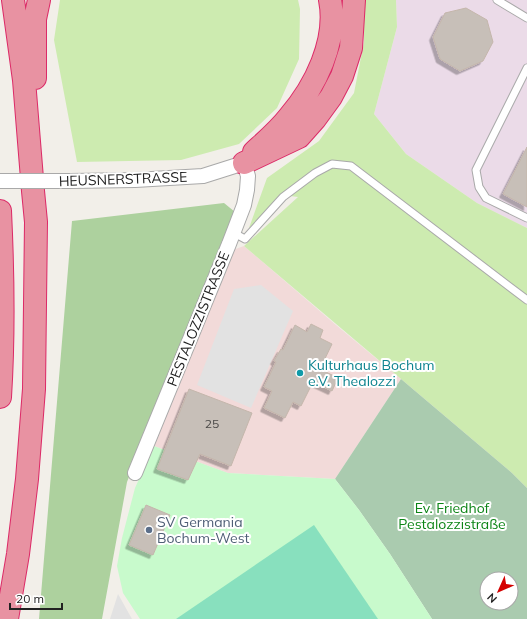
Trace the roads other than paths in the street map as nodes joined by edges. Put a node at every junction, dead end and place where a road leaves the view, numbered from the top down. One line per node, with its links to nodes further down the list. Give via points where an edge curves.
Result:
1 (12, 0): 10 (highway, via 24,80)
2 (39, 0): 10 (highway, via 35,19)
3 (330, 0): 8 (highway, via 331,28 325,57 314,82 288,119)
4 (354, 0): 8 (highway, via 351,48 342,76 331,97 298,137)
5 (497, 0): 6 (lane)
6 (527, 18)
7 (527, 68): 12 (lane, via 476,170 479,187 486,198)
8 (244, 163): 9 (street, HEUSNERSTRASSE, bridge, via 203,176 135,180); 13 (street, PESTALOZZISTRASSE, via 248,176 247,190)
9 (0, 181)
10 (33, 191): 18 (highway, via 36,222 34,389 27,479)
11 (0, 211): 14 (highway)
12 (527, 218)
13 (234, 233): 15 (lane, via 245,239 283,198 315,173 332,164 351,166); 17 (street, PESTALOZZISTRASSE)
14 (1, 274): 16 (highway)
15 (527, 300)
16 (0, 397)
17 (135, 473)
18 (7, 619)

